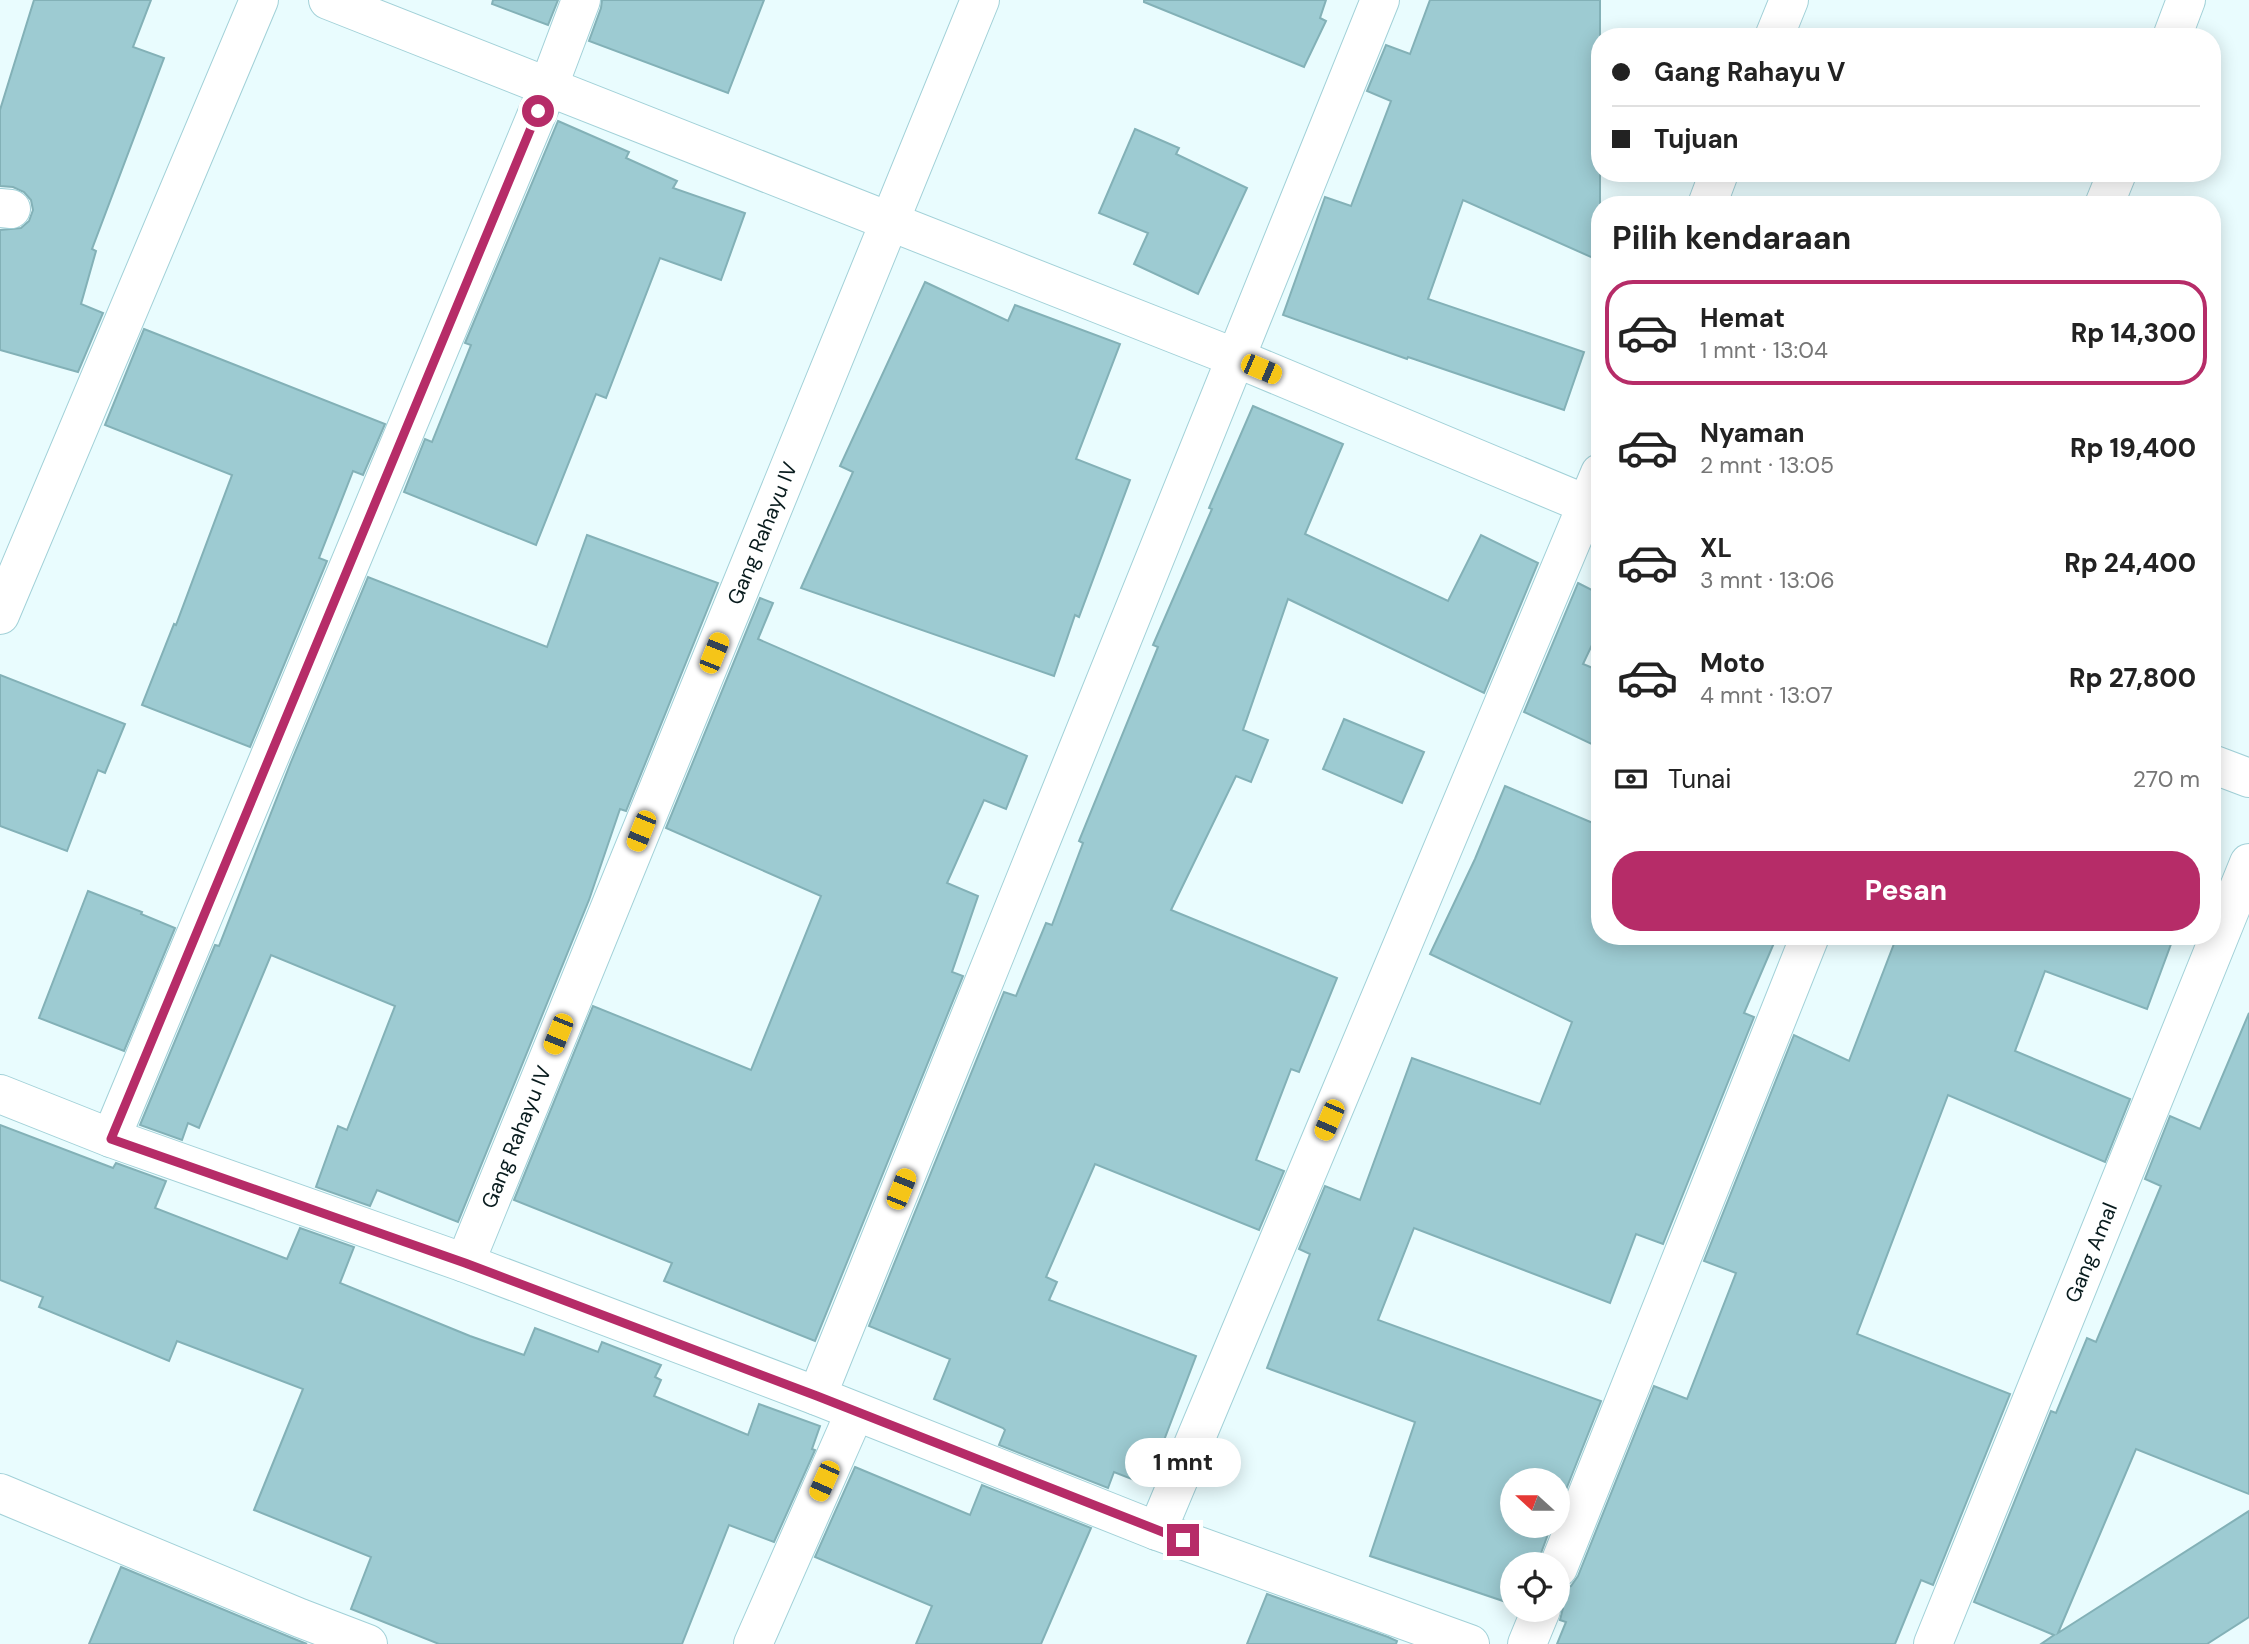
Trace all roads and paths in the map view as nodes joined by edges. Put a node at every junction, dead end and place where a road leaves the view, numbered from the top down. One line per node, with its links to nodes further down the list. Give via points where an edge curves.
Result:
1 (259, 0): 15 (street)
2 (328, 0): 10 (street)
3 (582, 0): 10 (street)
4 (980, 0): 11 (street, Gang Rahayu IV)
5 (1380, 0): 12 (street)
6 (1789, 0): 8 (street)
7 (2186, 0): 9 (street)
8 (1778, 28)
9 (2175, 28)
10 (549, 85): 11 (street); 23 (street)
11 (891, 221): 12 (street); 24 (street, Gang Rahayu IV)
12 (1236, 358): 13 (street); 25 (street)
13 (1591, 494)
14 (1591, 505): 28 (street)
15 (0, 615)
16 (2221, 767): 17 (street)
17 (2249, 778)
18 (2249, 863): 19 (street, Gang Amal)
19 (2221, 932)
20 (1806, 945): 29 (street)
21 (2216, 945): 36 (street, Gang Amal)
22 (0, 1094): 23 (street)
23 (111, 1139): 24 (street)
24 (465, 1263): 25 (street)
25 (817, 1396): 26 (street)
26 (855, 1412): 28 (street); 33 (street)
27 (0, 1493): 31 (street)
28 (1157, 1531): 34 (street)
29 (1564, 1552)
30 (1536, 1622): 35 (street)
31 (294, 1631): 32 (street)
32 (368, 1644)
33 (753, 1644)
34 (1470, 1644)
35 (1527, 1644)
36 (1934, 1644)

